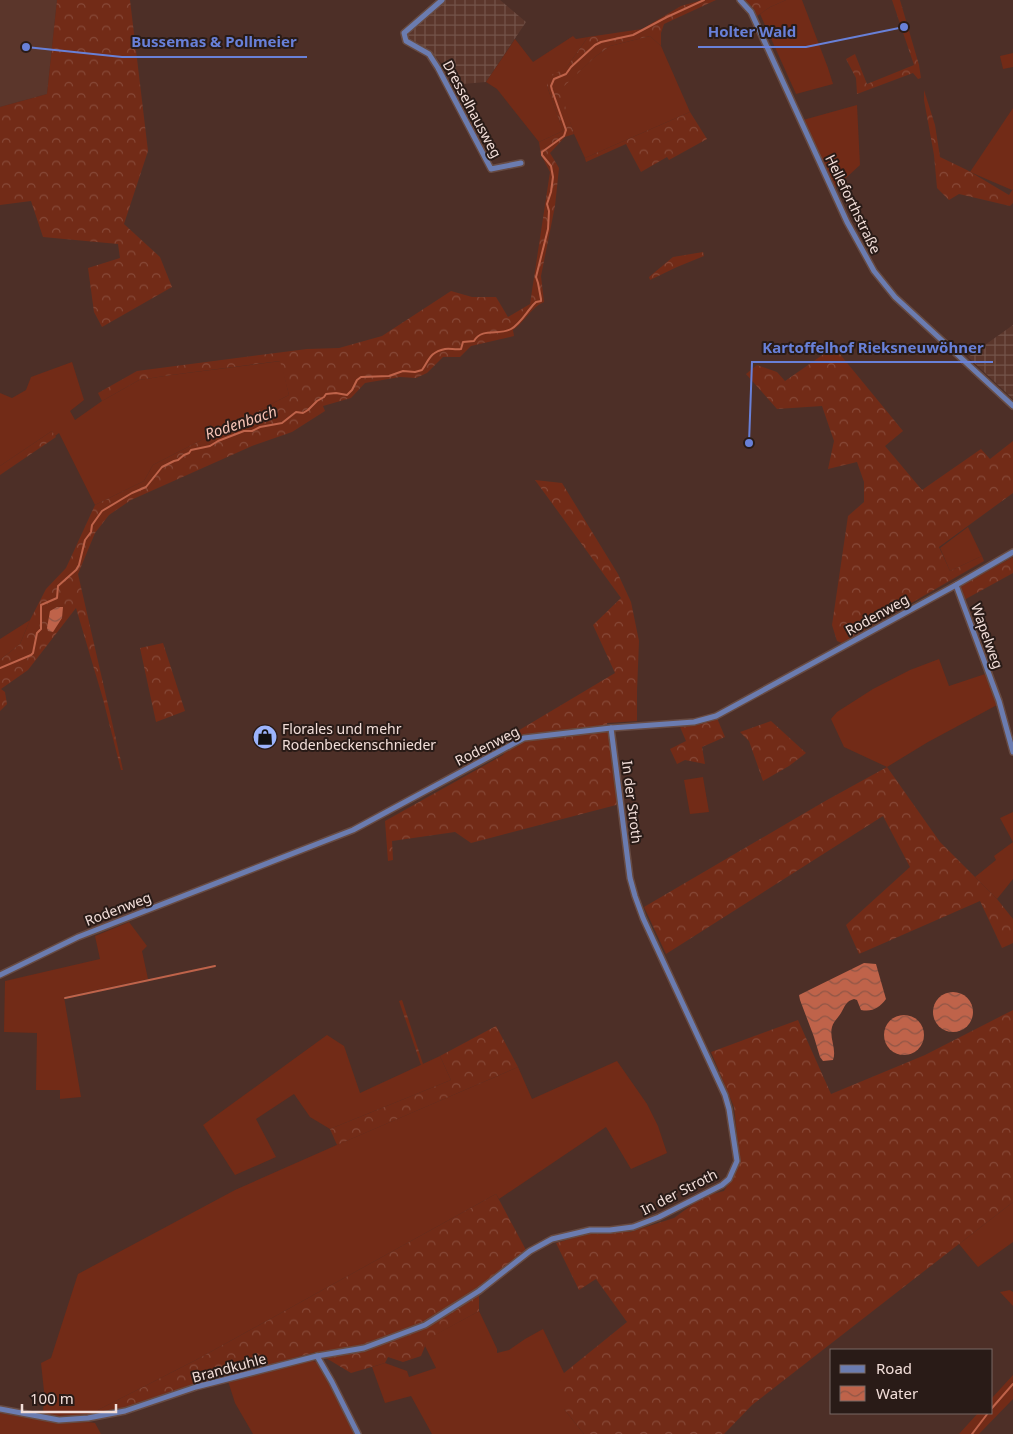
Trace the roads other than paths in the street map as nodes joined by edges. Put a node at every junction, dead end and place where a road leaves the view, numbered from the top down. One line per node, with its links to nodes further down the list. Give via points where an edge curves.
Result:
1 (442, 0): 3 (street, Dresselhausweg, via 404,33 406,41 429,54 491,169)
2 (740, 0): 4 (street, Helleforthstraße, via 751,12 846,222 874,271 895,298)
3 (521, 163)
4 (1013, 406)
5 (1013, 552): 6 (street, Rodenweg)
6 (956, 585): 7 (street, Rodenweg, via 716,716 694,722); 8 (street, Wapelweg, via 999,701)
7 (611, 728): 9 (street, Rodenweg, via 524,738 353,830 78,937); 10 (street, In der Stroth, via 634,896 725,1095 737,1161 734,1170 729,1179 714,1190 633,1227 590,1230 552,1239 425,1325 364,1348)
8 (1013, 752)
9 (0, 975)
10 (317, 1356): 11 (street, Brandkuhle, via 196,1387 125,1411 88,1418 59,1420); 12 (street)
11 (0, 1409)
12 (358, 1434)

